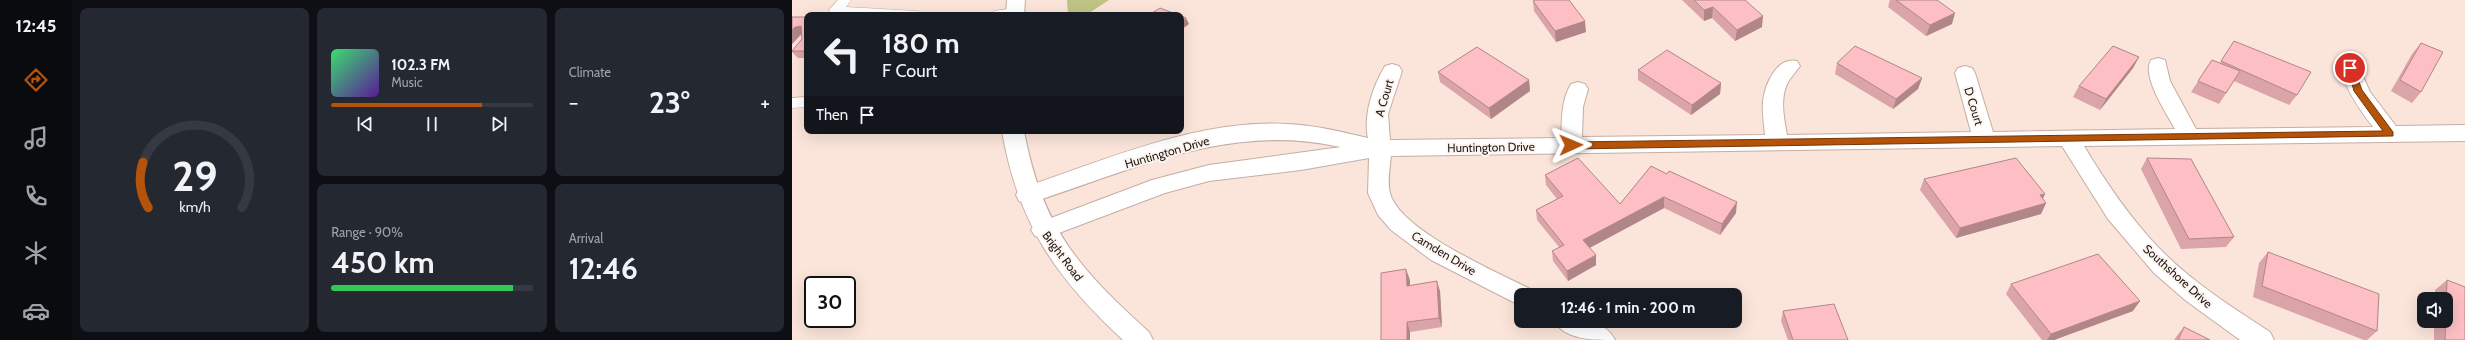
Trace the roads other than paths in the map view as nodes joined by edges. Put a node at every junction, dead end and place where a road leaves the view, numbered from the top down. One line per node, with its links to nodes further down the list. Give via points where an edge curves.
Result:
1 (845, 0): 3 (lane)
2 (1015, 9): 4 (lane)
3 (832, 12)
4 (1004, 12)
5 (2158, 65): 16 (street, via 2160,81)
6 (1790, 66): 19 (street, via 1779,77 1774,90)
7 (2350, 68): 15 (street, via 2360,93)
8 (1392, 71): 21 (street, A Court, via 1378,111 1377,129)
9 (1965, 73): 18 (street, D Court)
10 (1578, 89): 20 (street, via 1573,107)
11 (792, 102): 12 (lane)
12 (804, 102)
13 (2465, 133): 15 (street, Huntington Drive)
14 (1013, 134): 22 (street, Bright Road, via 1017,160)
15 (2390, 134): 16 (street, Huntington Drive)
16 (2189, 136): 17 (street, Huntington Drive)
17 (2068, 138): 18 (street, Huntington Drive); 28 (street, Southshore Drive, via 2100,191 2135,237 2171,274 2215,309)
18 (1984, 139): 19 (street, Huntington Drive)
19 (1777, 142): 20 (street, Huntington Drive)
20 (1571, 145): 21 (street, Huntington Drive)
21 (1381, 148): 22 (street, Huntington Drive, via 1318,134 1275,131 1230,135 1158,152); 23 (street, Huntington Drive, via 1301,162 1209,173 1160,186); 24 (street, Camden Drive, via 1379,194 1386,210 1398,224 1432,248)
22 (1027, 195): 23 (street, Bright Road)
23 (1043, 230): 26 (street, Bright Road, via 1059,255 1107,311)
24 (1514, 292)
25 (1580, 328): 27 (street)
26 (1140, 340)
27 (1602, 340)
28 (2261, 340)

